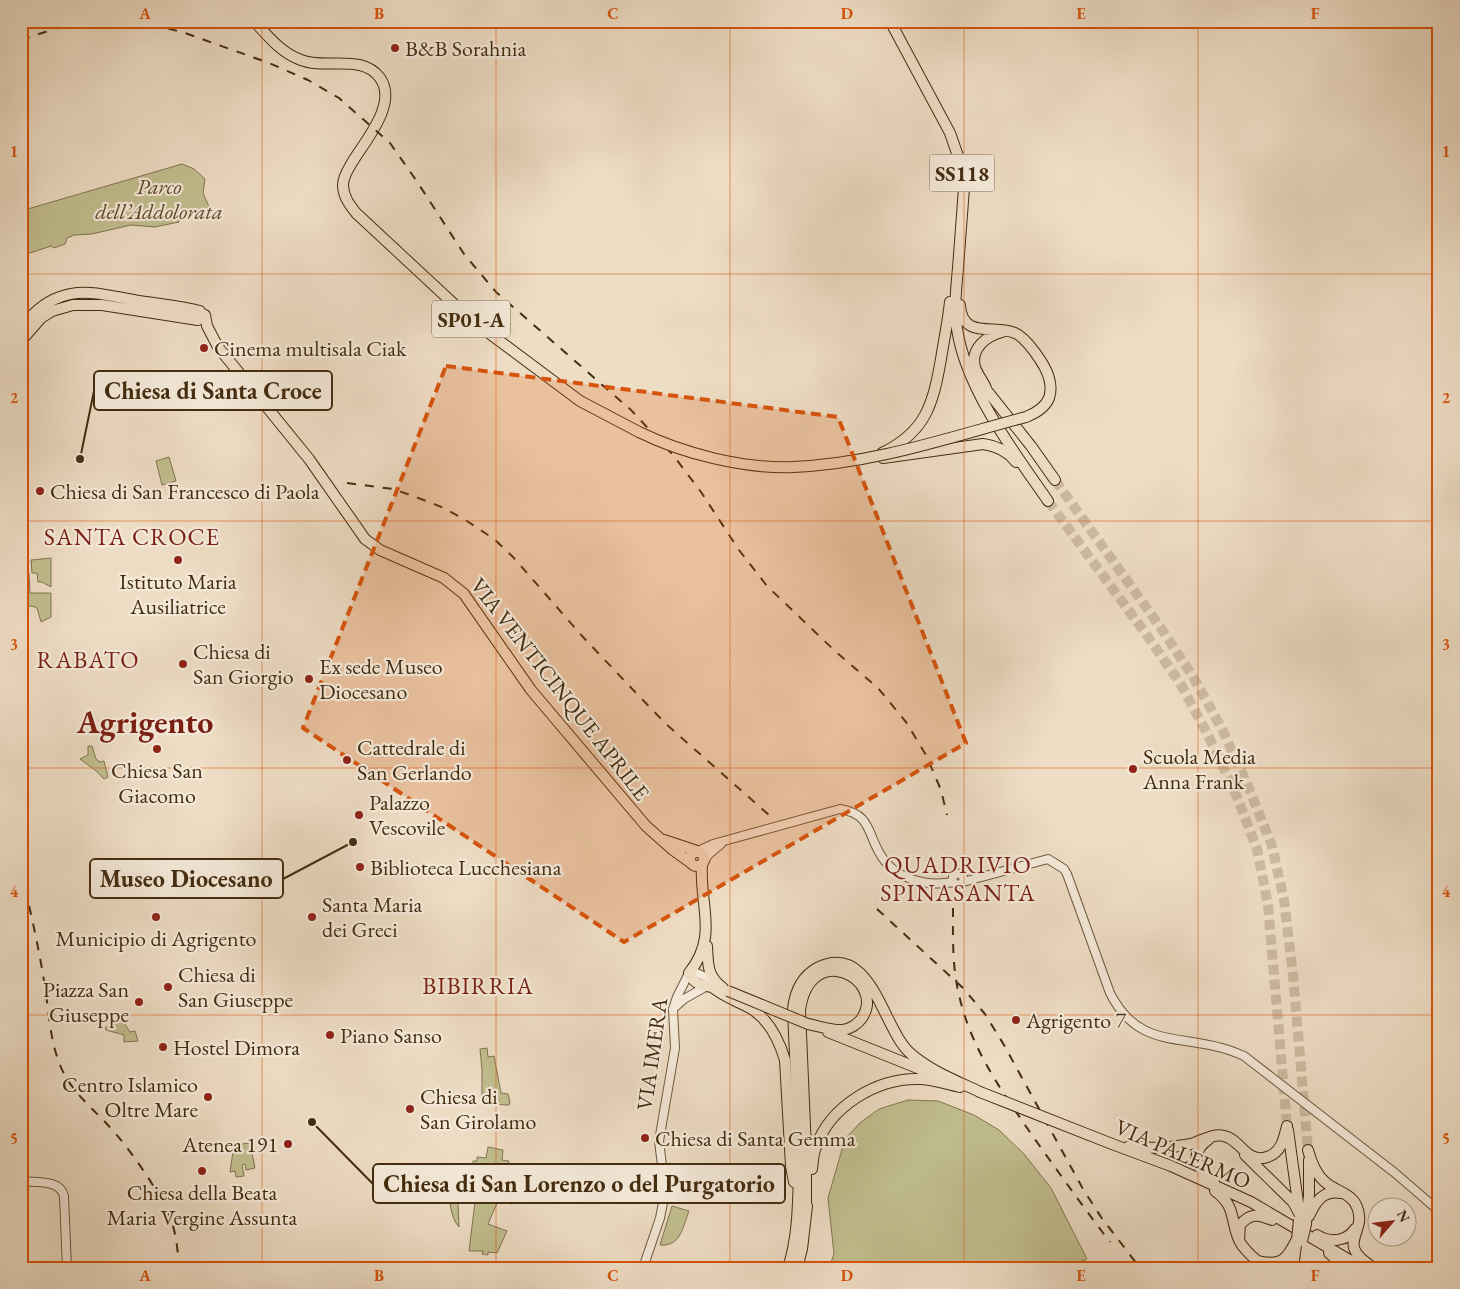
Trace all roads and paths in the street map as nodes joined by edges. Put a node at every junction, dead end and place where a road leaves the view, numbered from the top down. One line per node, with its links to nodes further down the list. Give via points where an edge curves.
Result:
1 (254, 21): 11 (main road, SP01-A, bridge, via 278,47 298,60 360,65 374,72 384,83 384,108 343,181 346,199 470,319 580,401 654,440 718,460 791,467)
2 (890, 21): 3 (main road, SS118, via 950,133 958,156 964,188)
3 (957, 277): 6 (main road, via 964,319 982,330); 7 (main road, SS118, via 955,305); 10 (main road, bridge, via 952,287 934,397 927,414 900,444)
4 (201, 317): 5 (main road, via 93,293 74,293 48,302); 8 (main road, via 73,304 41,318); 15 (main road, VIA VENTICINQUE APRILE, via 224,355 309,459 365,539 380,550 444,578 464,594 532,690)
5 (21, 327)
6 (1009, 330): 9 (main road, via 987,338 976,353 975,366); 10 (main road, bridge, via 1028,343 1050,381 1047,401 1040,410 1026,417)
7 (960, 340): 9 (main road, SS118, via 971,368); 13 (main road, SS118, via 968,368 994,420)
8 (21, 341)
9 (990, 396): 12 (main road, SS118)
10 (874, 457): 11 (main road, bridge)
11 (862, 459): 13 (main road, bridge, via 984,444 999,448 1012,457 1027,478)
12 (1055, 480)
13 (1041, 490): 14 (main road, SS118)
14 (1048, 501)
15 (657, 836): 17 (main road, VIA VENTICINQUE APRILE); 18 (main road, VIA VENTICINQUE APRILE)
16 (725, 842): 17 (street); 19 (street); 35 (street, via 836,809 855,813 865,821 879,853 890,866 921,882 946,886 1048,859 1067,874 1110,993 1125,1015 1155,1036 1221,1048 1244,1056)
17 (698, 851): 18 (main road, via 690,856); 19 (main road, via 704,855)
18 (691, 863): 19 (main road, via 695,866); 20 (main road, VIA IMERA)
19 (703, 863): 20 (main road, VIA IMERA)
20 (704, 908): 21 (main road, VIA IMERA)
21 (706, 939): 22 (main road, VIA IMERA, via 700,958); 23 (main road)
22 (689, 973): 23 (main road, via 696,984); 25 (street, VIA IMERA)
23 (711, 985): 24 (main road); 25 (street, via 684,998)
24 (727, 994): 26 (main road, bridge); 36 (main road, via 757,1013 780,1045 785,1060 791,1166)
25 (674, 1009): 43 (street, VIA IMERA, via 675,1048 659,1141 664,1198)
26 (808, 1024): 27 (main road); 36 (main road, via 839,1030 855,1024 864,1016 867,1002 861,984 850,974 830,971 812,979 802,999 806,1149)
27 (980, 1092): 30 (main road, VIA PALERMO, bridge); 36 (main road, via 918,1078 887,1083 855,1099 828,1124 816,1146); 36 (main road, via 935,1070 910,1053 894,1031 871,985 860,972 832,964 808,974 796,991 793,1009)
28 (1212, 1137): 29 (main road, via 1226,1136); 30 (main road, via 1171,1147); 34 (main road, via 1198,1151 1199,1168 1208,1177)
29 (1235, 1143): 39 (main road, via 1293,1202); 39 (main road, via 1251,1156 1269,1157 1279,1149 1288,1126)
30 (1112, 1144): 31 (main road, VIA PALERMO)
31 (1187, 1173): 34 (main road, VIA PALERMO); 40 (main road, via 1223,1197 1231,1210)
32 (21, 1181): 42 (street, via 56,1185 62,1189)
33 (1344, 1194): 38 (main road, via 1358,1207); 39 (main road, via 1333,1192 1321,1197); 39 (main road, via 1323,1180 1314,1169 1308,1150 1309,1196)
34 (1251, 1202): 37 (main road, VIA PALERMO)
35 (1439, 1211)
36 (802, 1212): 44 (main road); 45 (main road, via 802,1249)
37 (1272, 1214): 38 (main road, via 1293,1220 1321,1237 1333,1240 1348,1236); 39 (main road, VIA PALERMO)
38 (1358, 1224): 49 (main road, via 1353,1242 1356,1253)
39 (1301, 1228): 40 (main road, via 1254,1215 1240,1225); 41 (main road, via 1288,1256 1274,1264); 46 (main road); 47 (main road); 48 (main road, VIA PALERMO)
40 (1239, 1240): 41 (main road)
41 (1261, 1264)
42 (67, 1268)
43 (643, 1268)
44 (788, 1268)
45 (797, 1268)
46 (1296, 1268)
47 (1342, 1268)
48 (1363, 1268)
49 (1374, 1268)

